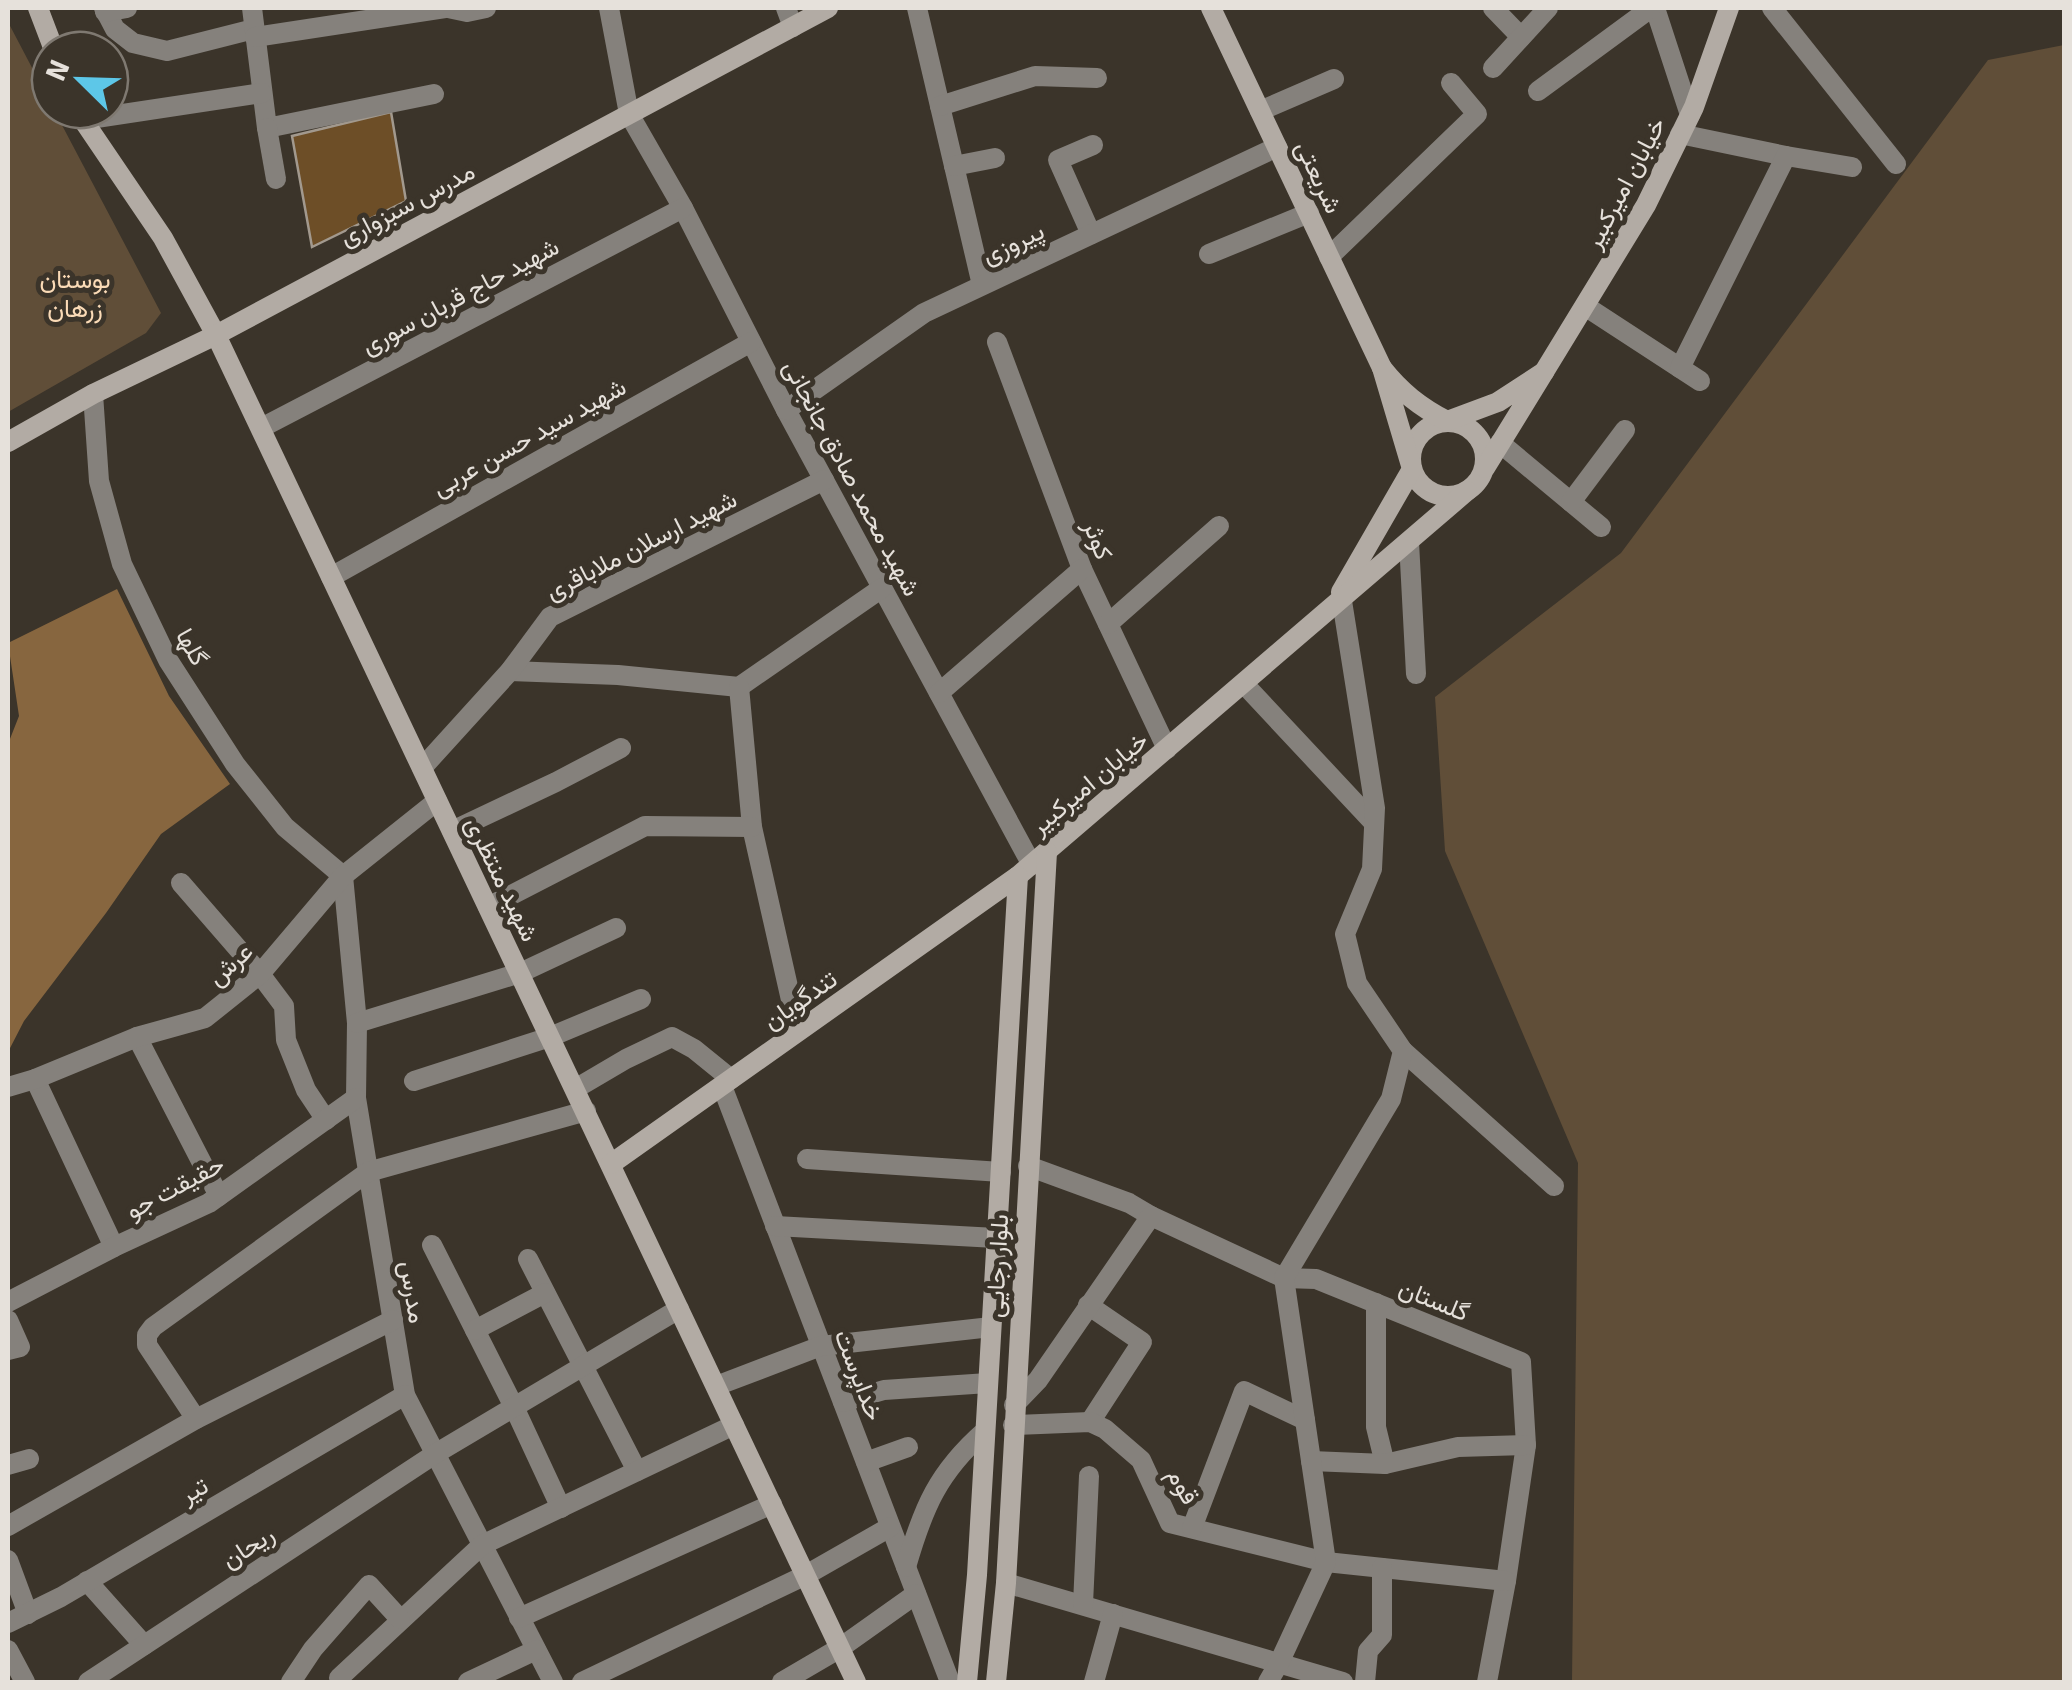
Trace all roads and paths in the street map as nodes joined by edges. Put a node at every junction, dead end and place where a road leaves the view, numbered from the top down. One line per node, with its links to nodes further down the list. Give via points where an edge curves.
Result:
1 (127, 8): 13 (street)
2 (447, 8): 3 (street); 15 (street)
3 (486, 8)
4 (609, 8): 27 (street)
5 (828, 8): 14 (main road, مدرس سبزواری)
6 (917, 8): 24 (street)
7 (1211, 8): 26 (main road, شریعتی)
8 (1493, 8): 16 (street)
9 (1548, 8): 16 (street)
10 (1653, 8): 21 (street); 28 (street)
11 (1729, 8): 28 (main road, خیابان امیرکبیر)
12 (1772, 8): 35 (street)
13 (105, 9): 15 (street, via 114,29 132,43 167,51)
14 (790, 17): 27 (main road, مدرس سبزواری)
15 (254, 24): 22 (street)
16 (1521, 37): 17 (street)
17 (1492, 68)
18 (1097, 78): 24 (street, via 1035,76)
19 (1334, 79): 26 (street)
20 (1451, 83): 43 (street, via 1477,114)
21 (1538, 91)
22 (262, 93): 25 (street); 29 (street)
23 (434, 94): 29 (street)
24 (940, 106): 36 (street)
25 (130, 109)
26 (1260, 112): 32 (main road, شریعتی)
27 (628, 114): 39 (street, شهید محمد صادق جانجانی); 46 (main road, مدرس سبزواری)
28 (1685, 124): 33 (street); 45 (main road, خیابان امیرکبیر)
29 (267, 128): 38 (street)
30 (91, 130): 46 (main road, شهید منتظری, via 163,238)
31 (1094, 145): 41 (street, via 1058,160)
32 (1277, 147): 40 (main road, شریعتی); 41 (street, پیروزی)
33 (1786, 156): 37 (street); 50 (street)
34 (995, 158): 36 (street)
35 (1896, 164)
36 (954, 166): 44 (street)
37 (1852, 167)
38 (276, 180)
39 (683, 208): 47 (street, شهید محمد صادق جانجانی); 56 (street, شهید حاج قربان سوری)
40 (1308, 214): 42 (street); 43 (main road, شریعتی)
41 (1091, 234): 44 (street, پیروزی)
42 (1209, 254)
43 (1329, 256): 49 (main road, شریعتی)
44 (982, 285): 54 (street, پیروزی, via 924,313)
45 (1585, 306): 50 (street); 51 (main road, خیابان امیرکبیر)
46 (216, 335): 53 (main road, مدرس سبزواری); 56 (main road, شهید منتظری)
47 (751, 342): 54 (street, شهید محمد صادق جانجانی); 69 (street, شهید سید حسن عربی)
48 (997, 342): 68 (street, کوثر)
49 (1382, 368): 55 (main road, via 1411,400); 61 (main road)
50 (1680, 368): 52 (street)
51 (1544, 372): 55 (main road, via 1498,402); 59 (main road, خیابان امیرکبیر)
52 (1700, 382)
53 (93, 394): 58 (main road, مدرس سبزواری); 86 (street, گلها, via 99,481 122,564 168,660 255,789 286,827)
54 (786, 410): 62 (street, شهید محمد صادق جانجانی)
55 (1448, 421): 60 (main road, via 1474,432); 61 (main road, via 1429,426 1415,440)
56 (260, 428): 69 (main road, شهید منتظری)
57 (1625, 430): 64 (street)
58 (8, 442)
59 (1500, 443): 60 (main road, خیابان امیرکبیر); 64 (street)
60 (1485, 468): 63 (main road)
61 (1412, 469): 63 (main road, via 1430,492); 71 (main road)
62 (824, 480): 70 (street, شهید محمد صادق جانجانی); 73 (street, شهید ارسلان ملاباقری, via 550,617)
63 (1467, 491): 67 (main road, خیابان امیرکبیر)
64 (1571, 502): 66 (street)
65 (1219, 526): 72 (street)
66 (1602, 528)
67 (1409, 542): 71 (main road, خیابان امیرکبیر); 74 (street)
68 (1082, 569): 72 (street, کوثر); 77 (street)
69 (331, 576): 80 (main road, شهید منتظری)
70 (882, 588): 76 (street); 77 (street, شهید محمد صادق جانجانی)
71 (1336, 606): 75 (main road, خیابان امیرکبیر); 82 (street)
72 (1108, 624): 79 (street, کوثر)
73 (510, 670): 76 (street); 80 (street, شهید ارسلان ملاباقری)
74 (1416, 674)
75 (1244, 684): 79 (main road, خیابان امیرکبیر); 82 (street)
76 (740, 687): 83 (street)
77 (939, 693): 85 (street, شهید محمد صادق جانجانی)
78 (621, 748): 84 (street)
79 (1167, 749): 85 (main road, خیابان امیرکبیر)
80 (422, 768): 81 (main road, شهید منتظری)
81 (437, 801): 84 (main road, شهید منتظری); 86 (street, عرش)
82 (1374, 822): 97 (street, via 1372,869 1344,934 1356,983)
83 (752, 827): 88 (street, via 646,826); 94 (street)
84 (452, 831): 88 (main road, شهید منتظری)
85 (1032, 864): 94 (main road, تندگویان); 108 (main road, بلوار رجایی); 110 (main road, بلوار رجایی)
86 (344, 876): 91 (street, عرش); 93 (street, مدرس)
87 (181, 883): 91 (street)
88 (488, 906): 90 (main road, شهید منتظری)
89 (616, 928): 90 (street)
90 (520, 973): 93 (street); 96 (main road, شهید منتظری)
91 (260, 974): 95 (street, عرش, via 205,1018); 105 (street, via 284,1006 286,1040)
92 (641, 999): 96 (street)
93 (357, 1023): 103 (street, مدرس)
94 (798, 1031): 100 (main road, تندگویان)
95 (137, 1037): 98 (street, عرش); 112 (street)
96 (550, 1037): 99 (street); 102 (main road, شهید منتظری)
97 (1403, 1052): 111 (street); 119 (street, via 1391,1099)
98 (36, 1080): 101 (street, عرش); 117 (street)
99 (414, 1081)
100 (726, 1082): 102 (street, via 672,1037); 107 (main road, تندگویان); 114 (street, خداپرست)
101 (8, 1087)
102 (575, 1090): 104 (main road, شهید منتظری)
103 (356, 1098): 105 (street, حقیقت جو); 109 (street, مدرس)
104 (586, 1112): 107 (main road, شهید منتظری); 109 (street)
105 (326, 1120): 112 (street, حقیقت جو)
106 (806, 1159): 110 (street)
107 (610, 1164): 124 (main road, شهید منتظری)
108 (1028, 1166): 113 (street, گلستان); 137 (main road, بلوار رجایی)
109 (368, 1172): 126 (street, مدرس); 138 (street, via 147,1335)
110 (1000, 1172): 115 (main road, بلوار رجایی)
111 (1554, 1186)
112 (219, 1196): 117 (street, حقیقت جو)
113 (1151, 1216): 119 (street, گلستان); 123 (street)
114 (776, 1226): 115 (street); 129 (street, خداپرست)
115 (996, 1238): 127 (main road, بلوار رجایی)
116 (432, 1245): 128 (street)
117 (114, 1248): 121 (street, حقیقت جو)
118 (528, 1258): 120 (street)
119 (1284, 1278): 122 (street, گلستان, via 1316,1279); 139 (street)
120 (545, 1293): 128 (street); 131 (street)
121 (8, 1302)
122 (1376, 1303): 143 (street, گلستان, via 1521,1362); 149 (street, via 1376,1427)
123 (1088, 1305): 137 (street); 140 (street, via 1142,1342)
124 (679, 1309): 131 (street, ریحان); 133 (main road, شهید منتظری)
125 (8, 1320): 130 (street, via 20,1347)
126 (392, 1320): 134 (street, مدرس); 138 (street)
127 (991, 1327): 129 (street); 132 (main road, بلوار رجایی)
128 (475, 1330): 136 (street)
129 (821, 1346): 133 (street); 135 (street, خداپرست)
130 (8, 1350)
131 (582, 1367): 136 (street, ریحان); 151 (street)
132 (988, 1382): 135 (street, via 884,1390); 142 (main road, بلوار رجایی)
133 (716, 1386): 141 (main road, شهید منتظری)
134 (405, 1396): 145 (street, مدرس); 165 (street, تیر)
135 (843, 1402): 148 (street, خداپرست)
136 (514, 1407): 145 (street, ریحان); 154 (street)
137 (1014, 1415): 140 (street); 166 (main road, بلوار رجایی)
138 (196, 1419): 155 (street)
139 (1305, 1420): 147 (street); 157 (street, via 1244,1392)
140 (1090, 1422): 157 (street, قوم, via 1141,1460 1170,1523)
141 (734, 1425): 151 (street); 153 (main road, شهید منتظری)
142 (985, 1431): 161 (street, via 936,1488); 174 (main road, بلوار رجایی)
143 (1526, 1445): 149 (street, via 1458,1447); 164 (street, گلستان)
144 (908, 1447): 148 (street)
145 (435, 1454): 158 (street, مدرس); 176 (street, ریحان)
146 (29, 1458): 150 (street)
147 (1311, 1461): 149 (street); 160 (street)
148 (866, 1462): 156 (street, خداپرست)
149 (1385, 1464)
150 (8, 1465)
151 (637, 1472): 154 (street)
152 (1089, 1476): 168 (street)
153 (772, 1504): 163 (main road, شهید منتظری); 171 (street)
154 (561, 1508): 158 (street)
155 (8, 1526)
156 (890, 1527): 161 (street, خداپرست); 163 (street)
157 (1192, 1528): 160 (street, قوم)
158 (482, 1545): 171 (street, مدرس); 172 (street)
159 (8, 1560): 169 (street)
160 (1326, 1562): 162 (street, قوم); 181 (street)
161 (906, 1567): 167 (street, خداپرست)
162 (1382, 1568): 164 (street, قوم); 197 (street, via 1382,1635 1368,1651)
163 (806, 1576): 177 (main road, شهید منتظری); 188 (street)
164 (1506, 1580): 198 (street, گلستان)
165 (87, 1582): 169 (street, تیر); 176 (street)
166 (1006, 1583): 168 (street); 175 (main road, بلوار رجایی)
167 (916, 1594): 177 (street); 191 (street, خداپرست)
168 (1083, 1604): 170 (street)
169 (28, 1614): 173 (street, تیر)
170 (1113, 1614): 181 (street); 194 (street)
171 (519, 1618): 180 (street, مدرس)
172 (400, 1620): 178 (street, via 369,1585); 182 (street)
173 (8, 1624)
174 (972, 1624): 175 (main road); 192 (main road, بلوار رجایی)
175 (1001, 1628): 193 (main road, بلوار رجایی)
176 (144, 1646): 184 (street, ریحان)
177 (840, 1648): 189 (street); 190 (main road, شهید منتظری)
178 (313, 1649): 182 (street); 185 (street)
179 (8, 1650): 183 (street)
180 (536, 1650): 186 (street); 187 (street, مدرس)
181 (1280, 1663): 195 (street); 196 (street)
182 (341, 1680)
183 (25, 1682)
184 (88, 1682)
185 (291, 1682)
186 (468, 1682)
187 (553, 1682)
188 (582, 1682)
189 (782, 1682)
190 (856, 1682)
191 (950, 1682)
192 (967, 1682)
193 (996, 1682)
194 (1094, 1682)
195 (1268, 1682)
196 (1343, 1682)
197 (1365, 1682)
198 (1487, 1682)

